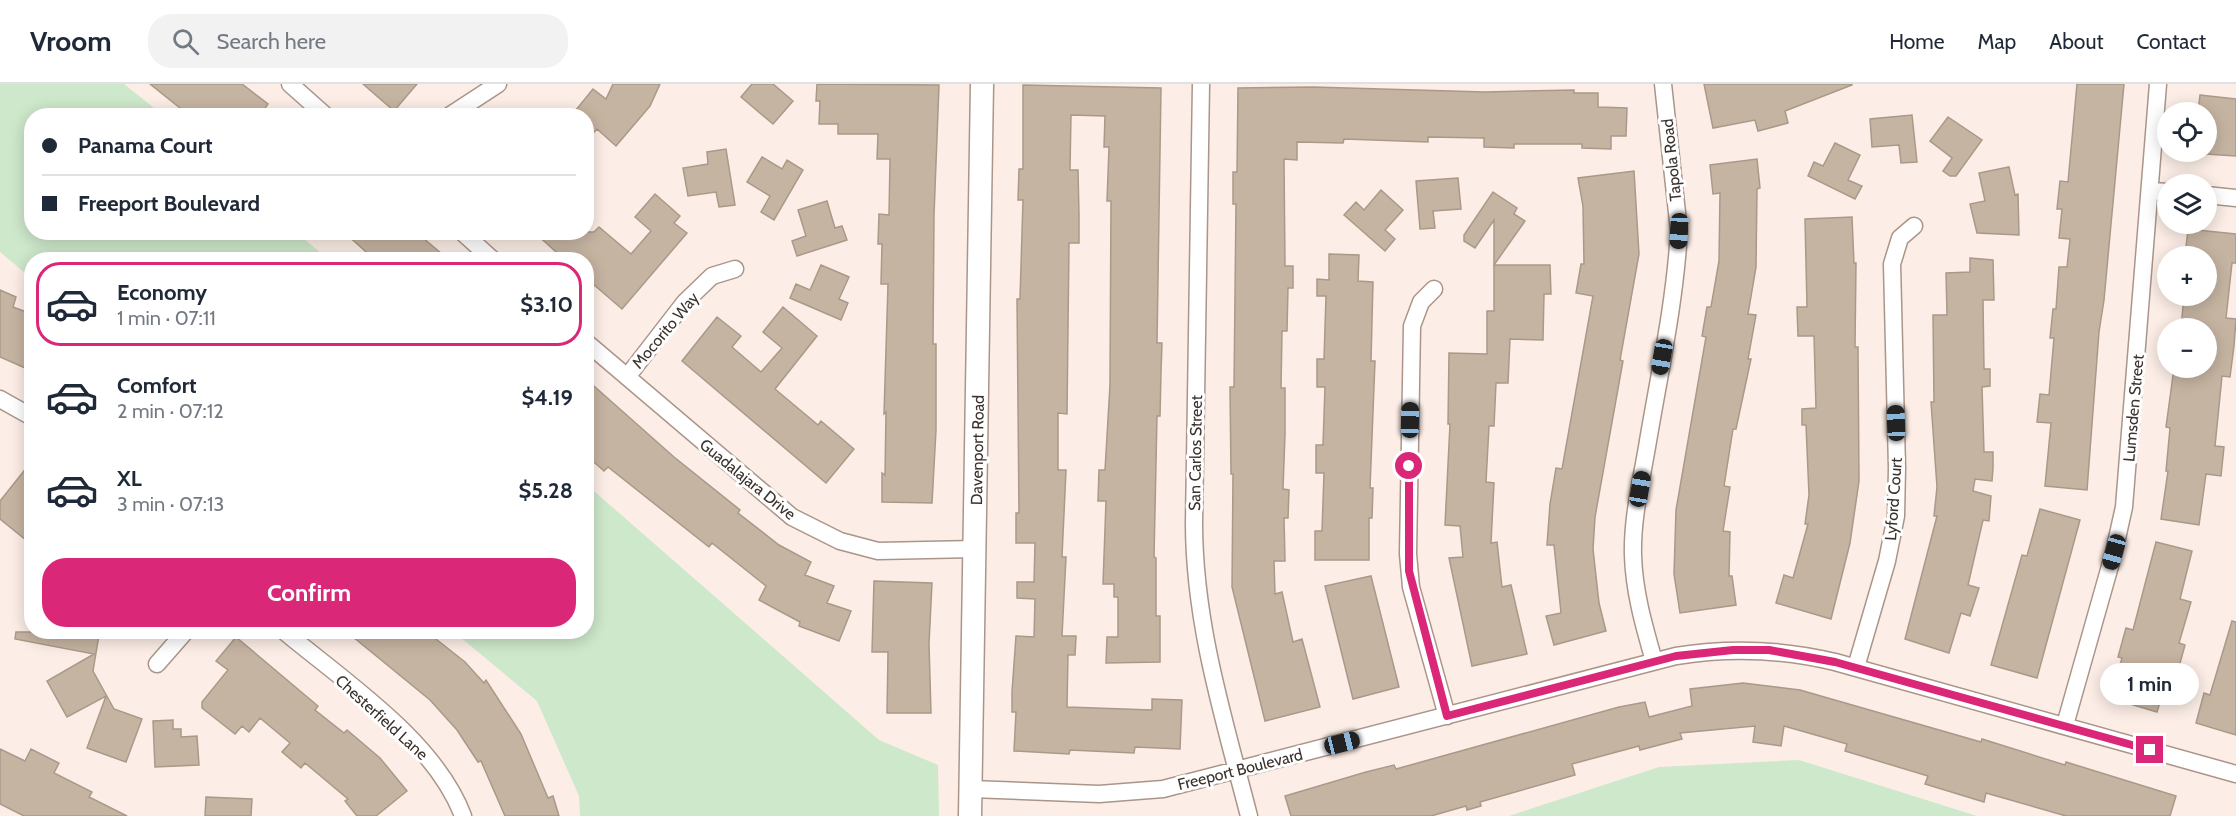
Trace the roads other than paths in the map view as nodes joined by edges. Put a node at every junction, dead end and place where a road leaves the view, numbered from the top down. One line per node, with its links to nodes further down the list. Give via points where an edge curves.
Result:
1 (290, 84): 7 (street)
2 (498, 84): 8 (street)
3 (982, 84): 22 (street, Davenport Road)
4 (1201, 84): 30 (street, San Carlos Street, via 1194,558 1202,625)
5 (1663, 84): 25 (street, Tapola Road, via 1678,250 1636,511 1633,552 1639,609)
6 (2158, 84): 9 (street, Lumsden Street)
7 (317, 108)
8 (461, 108)
9 (2160, 174)
10 (2217, 196): 11 (street)
11 (2236, 198)
12 (2157, 217): 29 (street, Lumsden Street, via 2124,507)
13 (1914, 226): 27 (street, Lyford Court, via 1900,238 1892,264 1898,476 1894,527)
14 (471, 240): 15 (street)
15 (484, 252)
16 (735, 269): 19 (street, Mocorito Way, via 712,276 685,302)
17 (1434, 289): 28 (street, via 1421,302 1412,326 1407,545 1412,587)
18 (594, 349): 19 (street, Guadalajara Drive)
19 (627, 376): 22 (street, Guadalajara Drive, via 792,517 840,541 878,551)
20 (0, 399): 21 (street)
21 (24, 412)
22 (975, 549): 32 (street, Davenport Road)
23 (179, 639): 26 (street)
24 (293, 639): 33 (street, Chesterfield Lane, via 411,739 449,786)
25 (1654, 662): 27 (street, Freeport Boulevard, via 1693,653 1751,649 1790,652); 28 (street, Freeport Boulevard)
26 (157, 664)
27 (1856, 667): 29 (street, Freeport Boulevard)
28 (1447, 716): 30 (street, Freeport Boulevard)
29 (2065, 725): 31 (street, Freeport Boulevard)
30 (1238, 770): 32 (street, Freeport Boulevard, via 1163,789 1099,794); 35 (street, San Carlos Street)
31 (2236, 774)
32 (971, 789): 34 (street, Davenport Road)
33 (463, 816)
34 (970, 816)
35 (1249, 816)

